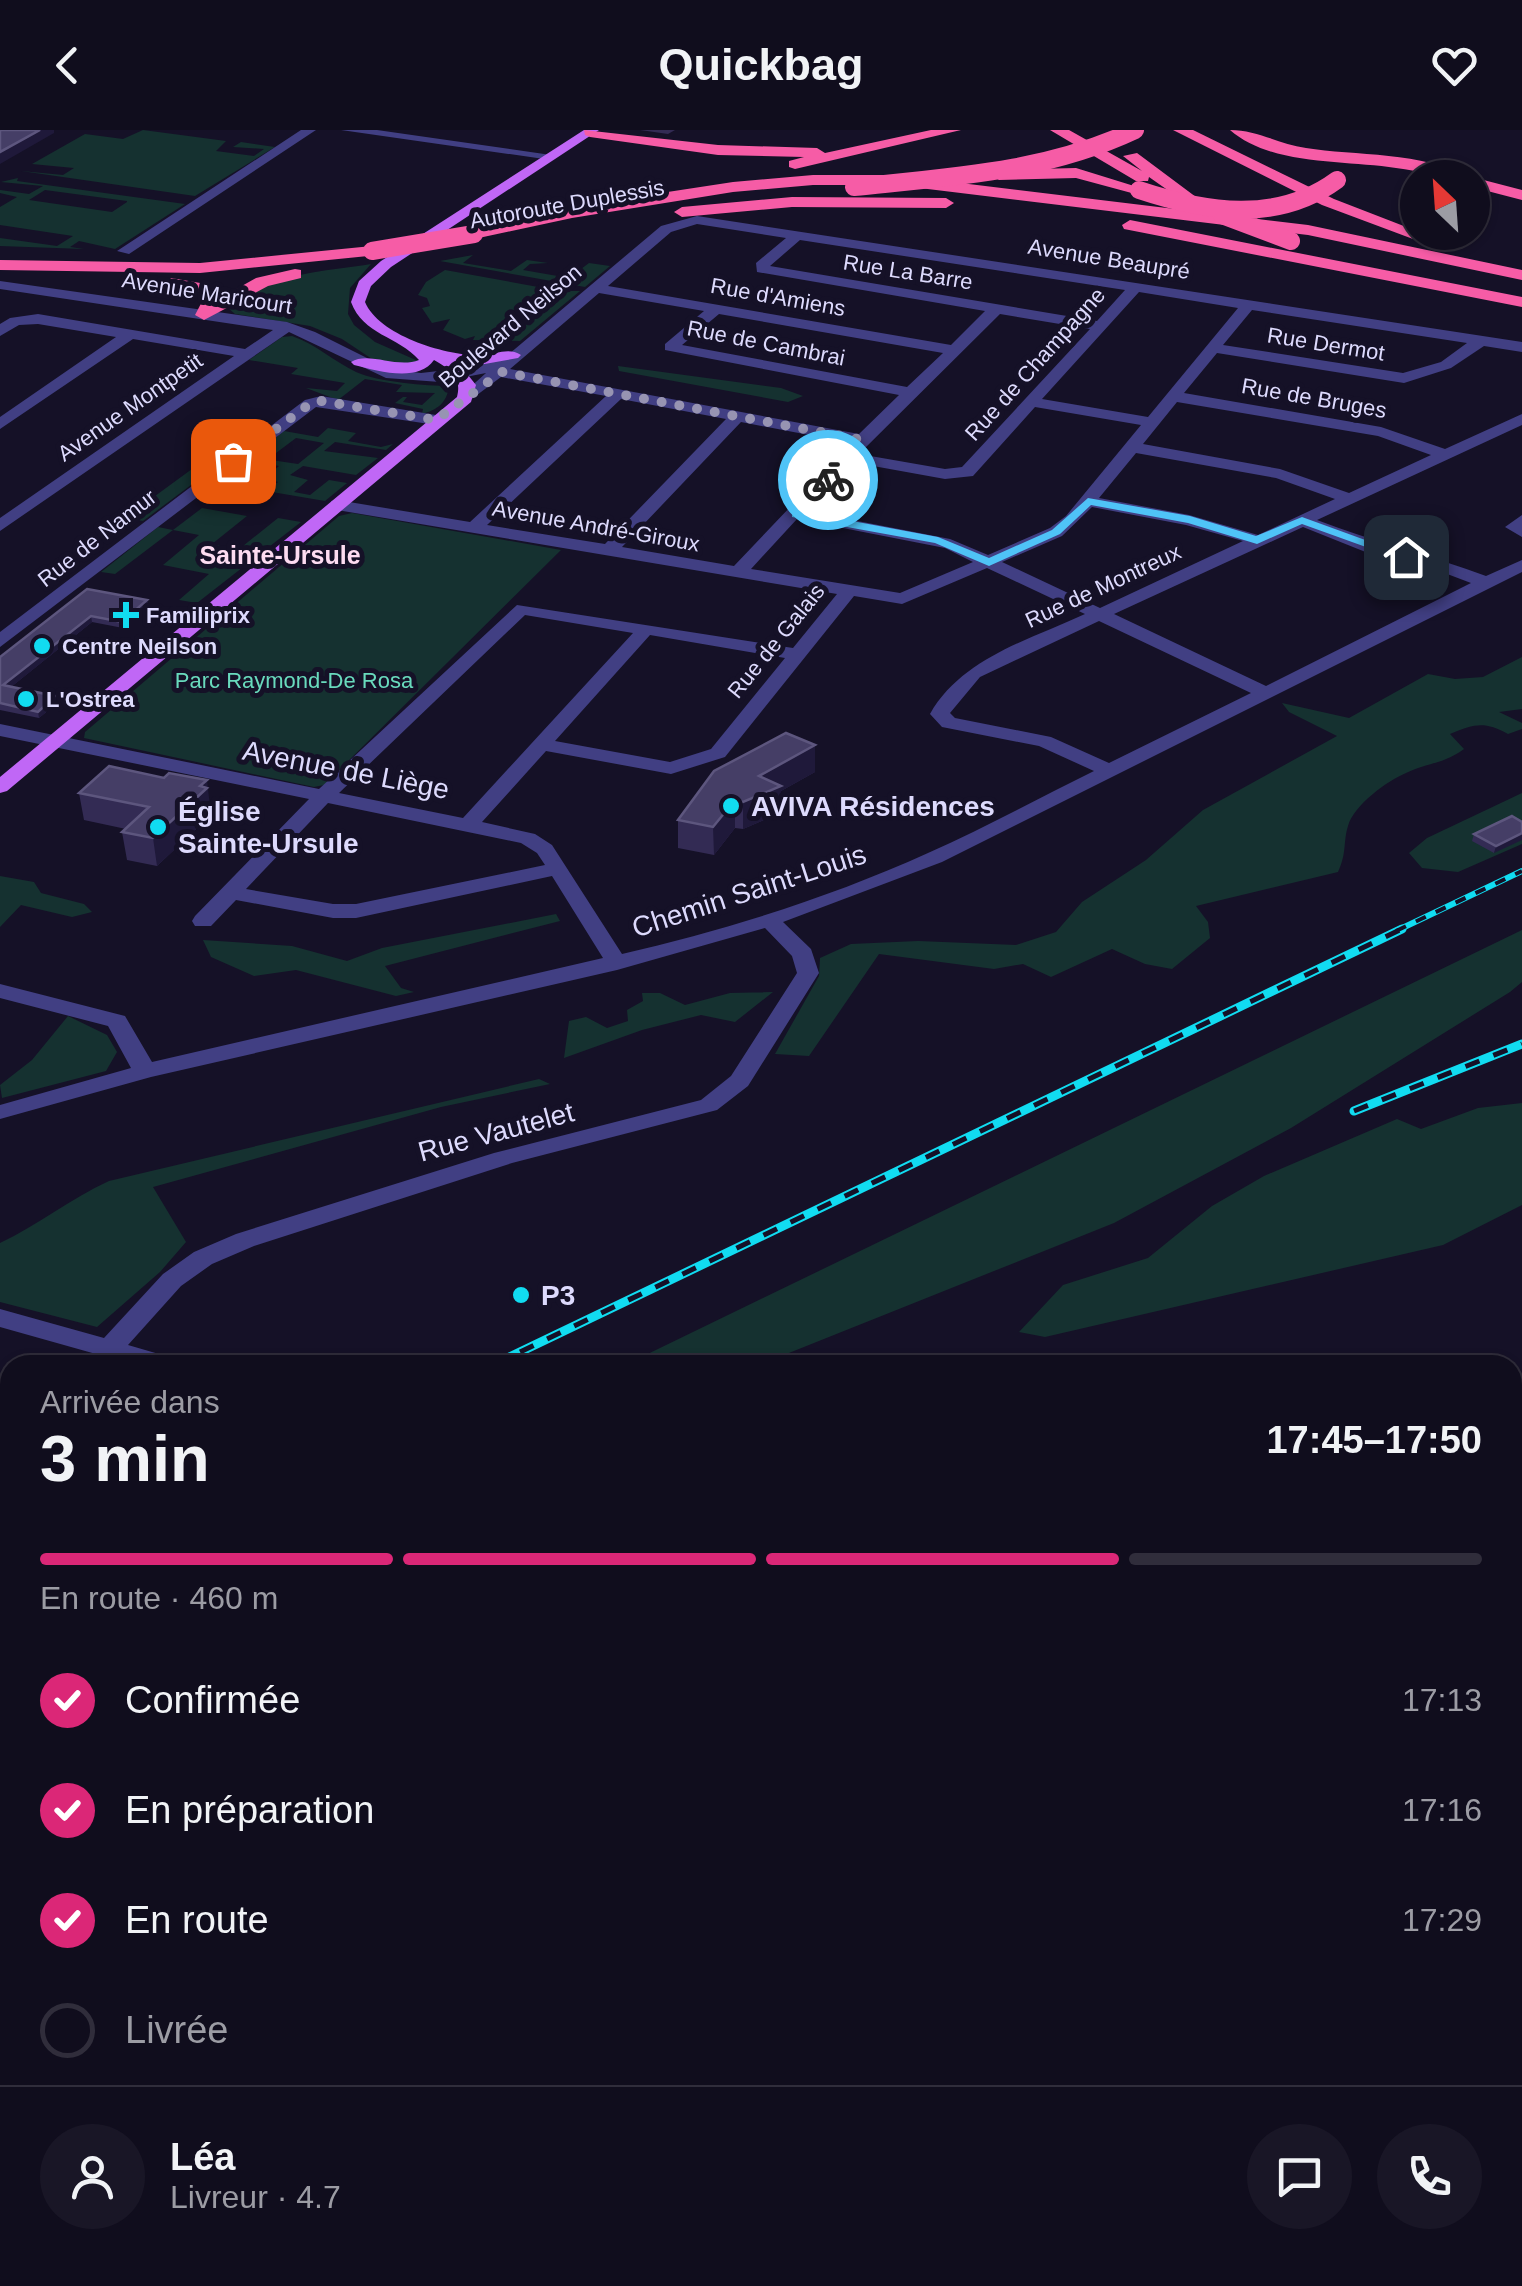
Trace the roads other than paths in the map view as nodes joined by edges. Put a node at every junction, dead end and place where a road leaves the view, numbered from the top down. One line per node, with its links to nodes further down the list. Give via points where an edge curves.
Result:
1 (310, 130): 32 (street)
2 (348, 130): 15 (street)
3 (930, 130): 13 (highway)
4 (953, 130): 22 (highway, Autoroute Duplessis)
5 (1042, 130): 20 (highway)
6 (1058, 130): 23 (highway)
7 (1097, 130): 23 (highway)
8 (1137, 130): 25 (highway, Autoroute Duplessis, bridge, via 1022,166); 40 (highway, bridge, via 1171,171 1220,202 1312,238)
9 (1180, 130): 34 (highway, via 1350,212)
10 (1235, 130): 17 (highway, via 1285,148); 29 (highway, via 1317,186)
11 (592, 131): 14 (highway); 15 (main road)
12 (1315, 137): 16 (highway)
13 (864, 146): 14 (highway, via 796,154); 19 (highway)
14 (718, 150): 19 (highway, via 749,163)
15 (550, 156): 52 (main road, via 366,283 360,300 366,318)
16 (1400, 164)
17 (1400, 165)
18 (1400, 171): 20 (highway, bridge, via 1349,174 1323,194 1248,209 1187,204)
19 (692, 184): 22 (highway)
20 (1138, 190): 25 (highway, bridge, via 1076,174 1023,172)
21 (1490, 190): 24 (highway)
22 (637, 197): 26 (highway, Autoroute Duplessis)
23 (1184, 198): 40 (highway, bridge, via 1282,238)
24 (1522, 198)
25 (702, 206): 28 (highway, Autoroute Duplessis)
26 (573, 213): 33 (highway, Autoroute Duplessis, bridge); 37 (highway, via 748,183 895,180 1308,230)
27 (690, 220): 30 (street, Avenue Beaupré); 41 (street, Boulevard Neilson, via 666,229)
28 (600, 221): 33 (highway, Autoroute Duplessis); 42 (highway, via 792,202 996,206 1127,224)
29 (1400, 221)
30 (800, 234): 39 (street, Avenue Beaupré); 45 (street, Rue La Barre, via 762,269)
31 (1482, 250): 34 (highway)
32 (124, 251)
33 (361, 259): 35 (highway, Autoroute Duplessis, via 200,268); 36 (highway, Autoroute Duplessis, via 133,277); 46 (highway, via 271,279)
34 (1522, 264)
35 (0, 265)
36 (0, 274): 46 (highway, via 204,286 216,295)
37 (1522, 275)
38 (0, 285): 46 (street, Avenue Maricourt)
39 (1137, 286): 43 (street, Avenue Beaupré); 47 (street, Rue de Champagne)
40 (1522, 287)
41 (594, 288): 44 (street, Rue d'Amiens); 57 (street, Boulevard Neilson)
42 (1522, 302)
43 (1249, 304): 51 (street, Avenue Beaupré); 54 (street, Rue de Galais)
44 (716, 309): 55 (street, Rue d'Amiens); 61 (street, Rue de Cambrai, via 670,347)
45 (996, 309): 47 (street, Rue La Barre); 55 (street)
46 (204, 315): 48 (street, Avenue Maricourt)
47 (1100, 326): 65 (street, Rue de Champagne)
48 (287, 327): 56 (street, Avenue Montpetit); 58 (street, Avenue Maricourt, via 320,337)
49 (0, 331): 50 (street, via 38,319)
50 (129, 335): 56 (street); 70 (street)
51 (1482, 340): 53 (street, Avenue Beaupré); 54 (street, Rue Dermot, via 1446,365 1404,378)
52 (410, 345): 57 (main road, via 480,360); 58 (main road, via 426,356 422,366); 59 (main road)
53 (1522, 347)
54 (1213, 348): 63 (street, Rue de Galais)
55 (955, 350): 61 (street)
56 (248, 354): 81 (street, Avenue Montpetit)
57 (513, 355): 59 (street, Avenue Maricourt); 60 (street, Boulevard Neilson)
58 (359, 362): 59 (street, Avenue Maricourt, via 399,375)
59 (462, 372): 64 (main road)
60 (502, 372): 62 (street); 64 (street, Boulevard Neilson)
61 (912, 393): 71 (street)
62 (618, 394): 66 (street); 82 (street)
63 (1173, 396): 69 (street, Rue de Galais); 73 (street, Rue de Bruges, via 1381,432)
64 (465, 399): 68 (main road, Boulevard Neilson)
65 (1032, 402): 69 (street); 74 (street, Rue de Champagne, via 959,475)
66 (738, 417): 71 (street); 85 (street)
67 (1522, 419): 73 (street, Rue de Montreux)
68 (436, 420): 77 (main road, Boulevard Neilson); 93 (street, Rue de Namur, via 311,403)
69 (1150, 422): 72 (street, Rue de Galais)
70 (0, 424)
71 (863, 440): 74 (street)
72 (1131, 447): 75 (street, via 1280,474); 76 (street, Rue de Galais)
73 (1444, 454): 75 (street, Rue de Montreux)
74 (848, 457): 78 (street)
75 (1348, 498): 79 (street, Rue de Montreux)
76 (1088, 501): 84 (street); 86 (street, Rue de Galais, via 1056,532)
77 (337, 504): 82 (street, Avenue André-Giroux); 97 (main road, Boulevard Neilson)
78 (796, 514): 86 (street, via 938,540); 88 (street)
79 (1302, 520): 84 (street, Rue de Montreux); 89 (street)
80 (1522, 520): 83 (street, via 1514,527)
81 (0, 525)
82 (474, 528): 85 (street, Avenue André-Giroux)
83 (1522, 532)
84 (1257, 540): 91 (street, Rue de Montreux)
85 (608, 550): 88 (street, Avenue André-Giroux)
86 (989, 562): 90 (street, Rue de Galais, via 902,600); 91 (street)
87 (1522, 565): 89 (street, Chemin Saint-Louis)
88 (737, 574): 90 (street, Avenue André-Giroux)
89 (1487, 583): 95 (street, Chemin Saint-Louis)
90 (847, 593): 94 (street, Rue de Galais)
91 (1100, 615): 95 (street); 99 (street, Rue de Montreux, via 973,674 940,714 949,723 1044,741)
92 (648, 628): 94 (street); 98 (street); 101 (street, via 532,608 511,616)
93 (0, 641)
94 (798, 654): 98 (street, Rue de Galais, via 718,753 704,759 671,768)
95 (1264, 692): 99 (street, Chemin Saint-Louis)
96 (0, 730): 97 (street, Avenue de Liège)
97 (55, 742): 100 (main road, Boulevard Neilson); 101 (street, Avenue de Liège)
98 (541, 744): 102 (street)
99 (1110, 770): 106 (street, Chemin Saint-Louis, via 935,858)
100 (0, 787)
101 (323, 796): 102 (street, Avenue de Liège); 104 (street)
102 (468, 825): 103 (street, Avenue de Liège, via 537,842)
103 (557, 869): 104 (street, via 356,911); 107 (street, Avenue de Liège)
104 (230, 892): 105 (street)
105 (203, 921)
106 (770, 921): 107 (street, Chemin Saint-Louis); 112 (street, Rue Vautelet, via 803,954 808,973 740,1081 709,1106 502,1158 245,1240 172,1280)
107 (617, 964): 109 (street, Chemin Saint-Louis)
108 (0, 991): 109 (street, via 117,1021)
109 (145, 1071): 110 (street, Chemin Saint-Louis)
110 (0, 1112)
111 (0, 1318): 112 (street)
112 (110, 1349): 113 (street)
113 (131, 1355)

